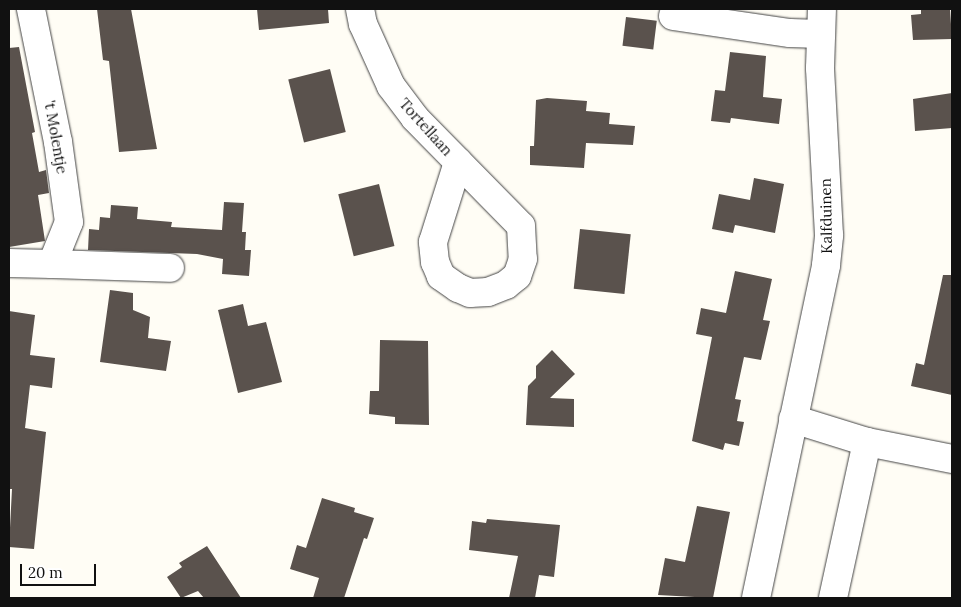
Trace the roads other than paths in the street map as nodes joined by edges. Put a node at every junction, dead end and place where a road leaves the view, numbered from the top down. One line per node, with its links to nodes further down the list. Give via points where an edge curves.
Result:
1 (31, 9): 7 (street, 't Molentje, via 58,142 70,222)
2 (360, 9): 5 (street, Tortellaan, via 362,24 391,86 415,118)
3 (673, 16): 4 (street, via 790,33)
4 (821, 21): 9 (street, Kalfduinen, via 828,242 815,323)
5 (458, 162)
6 (9, 263): 7 (street)
7 (52, 264): 8 (street)
8 (170, 268)
9 (793, 419): 10 (street); 12 (street, Kalfduinen)
10 (867, 442): 11 (street); 13 (street)
11 (952, 459)
12 (756, 598)
13 (833, 598)

